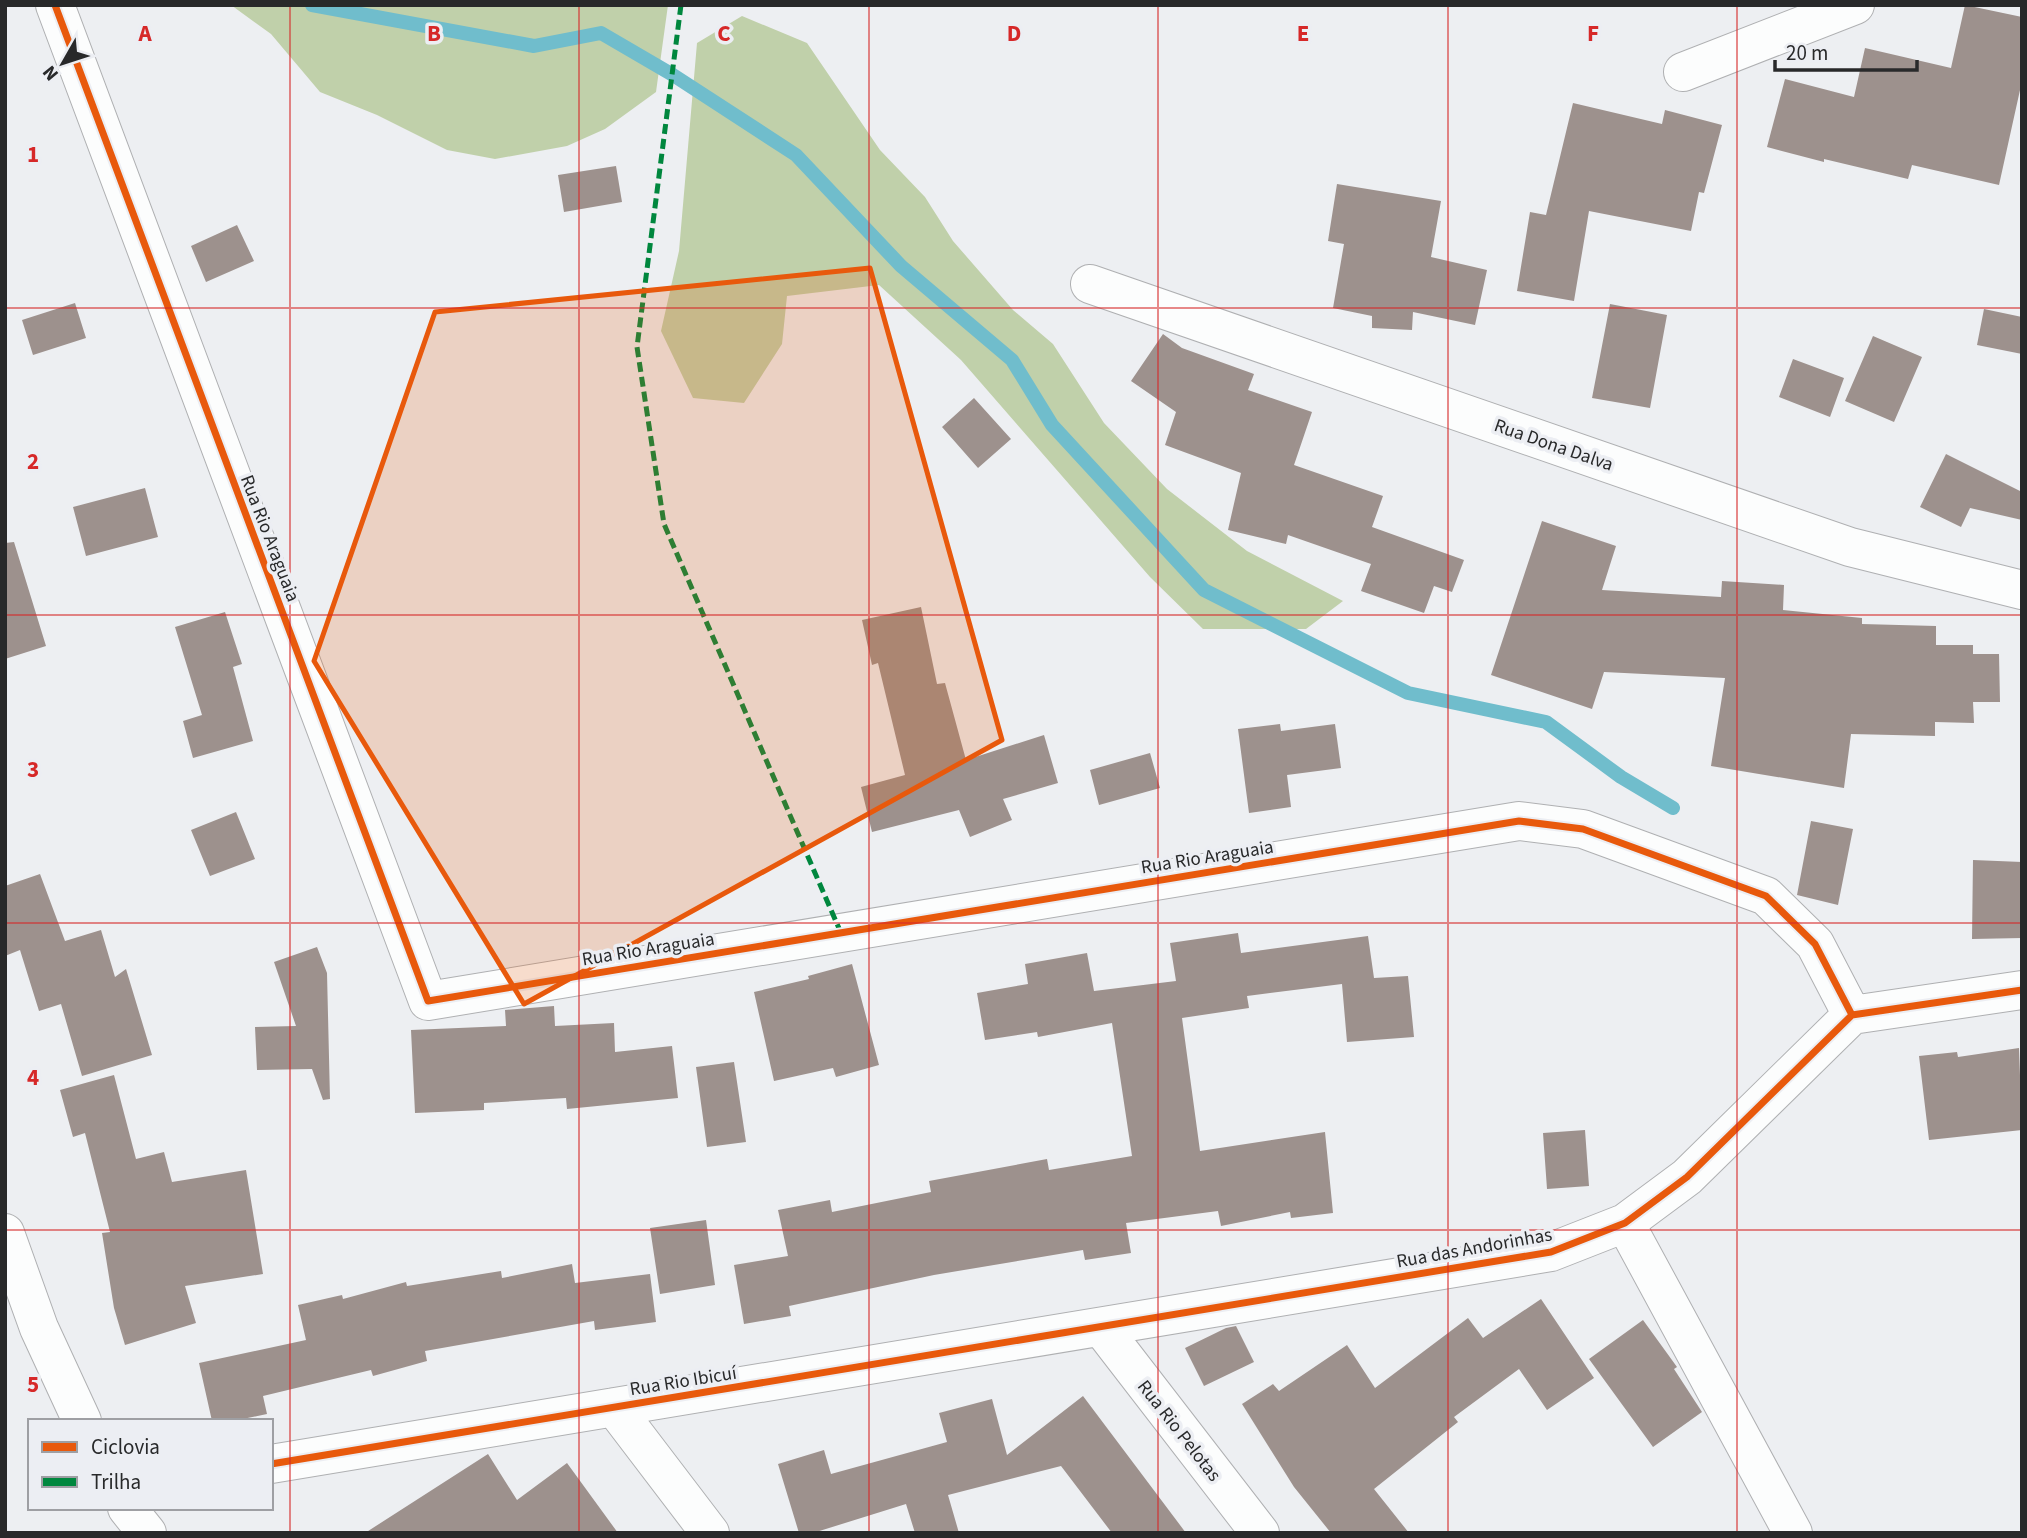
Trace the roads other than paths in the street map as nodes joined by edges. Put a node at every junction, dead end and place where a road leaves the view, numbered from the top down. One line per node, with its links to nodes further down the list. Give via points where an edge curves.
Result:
1 (55, 5): 7 (street, Rua Rio Araguaia, via 428,1001 1519,821 1583,829 1766,896 1815,944)
2 (1855, 5): 3 (street)
3 (1684, 72)
4 (1090, 284): 5 (street, Rua Dona Dalva, via 1850,547)
5 (2022, 590)
6 (2022, 990): 7 (street)
7 (1852, 1015): 8 (street, Rua das Andorinhas, via 1687,1177)
8 (1625, 1223): 10 (street, Rua das Andorinhas, via 1551,1252); 18 (street)
9 (5, 1233): 12 (street, via 39,1328)
10 (1101, 1327): 11 (street, Rua Rio Ibicuí); 17 (street, Rua Rio Pelotas)
11 (614, 1407): 13 (street, Rua Rio Ibicuí); 16 (street)
12 (81, 1419)
13 (273, 1464)
14 (129, 1510): 15 (street)
15 (147, 1533)
16 (710, 1533)
17 (1260, 1533)
18 (1794, 1533)

